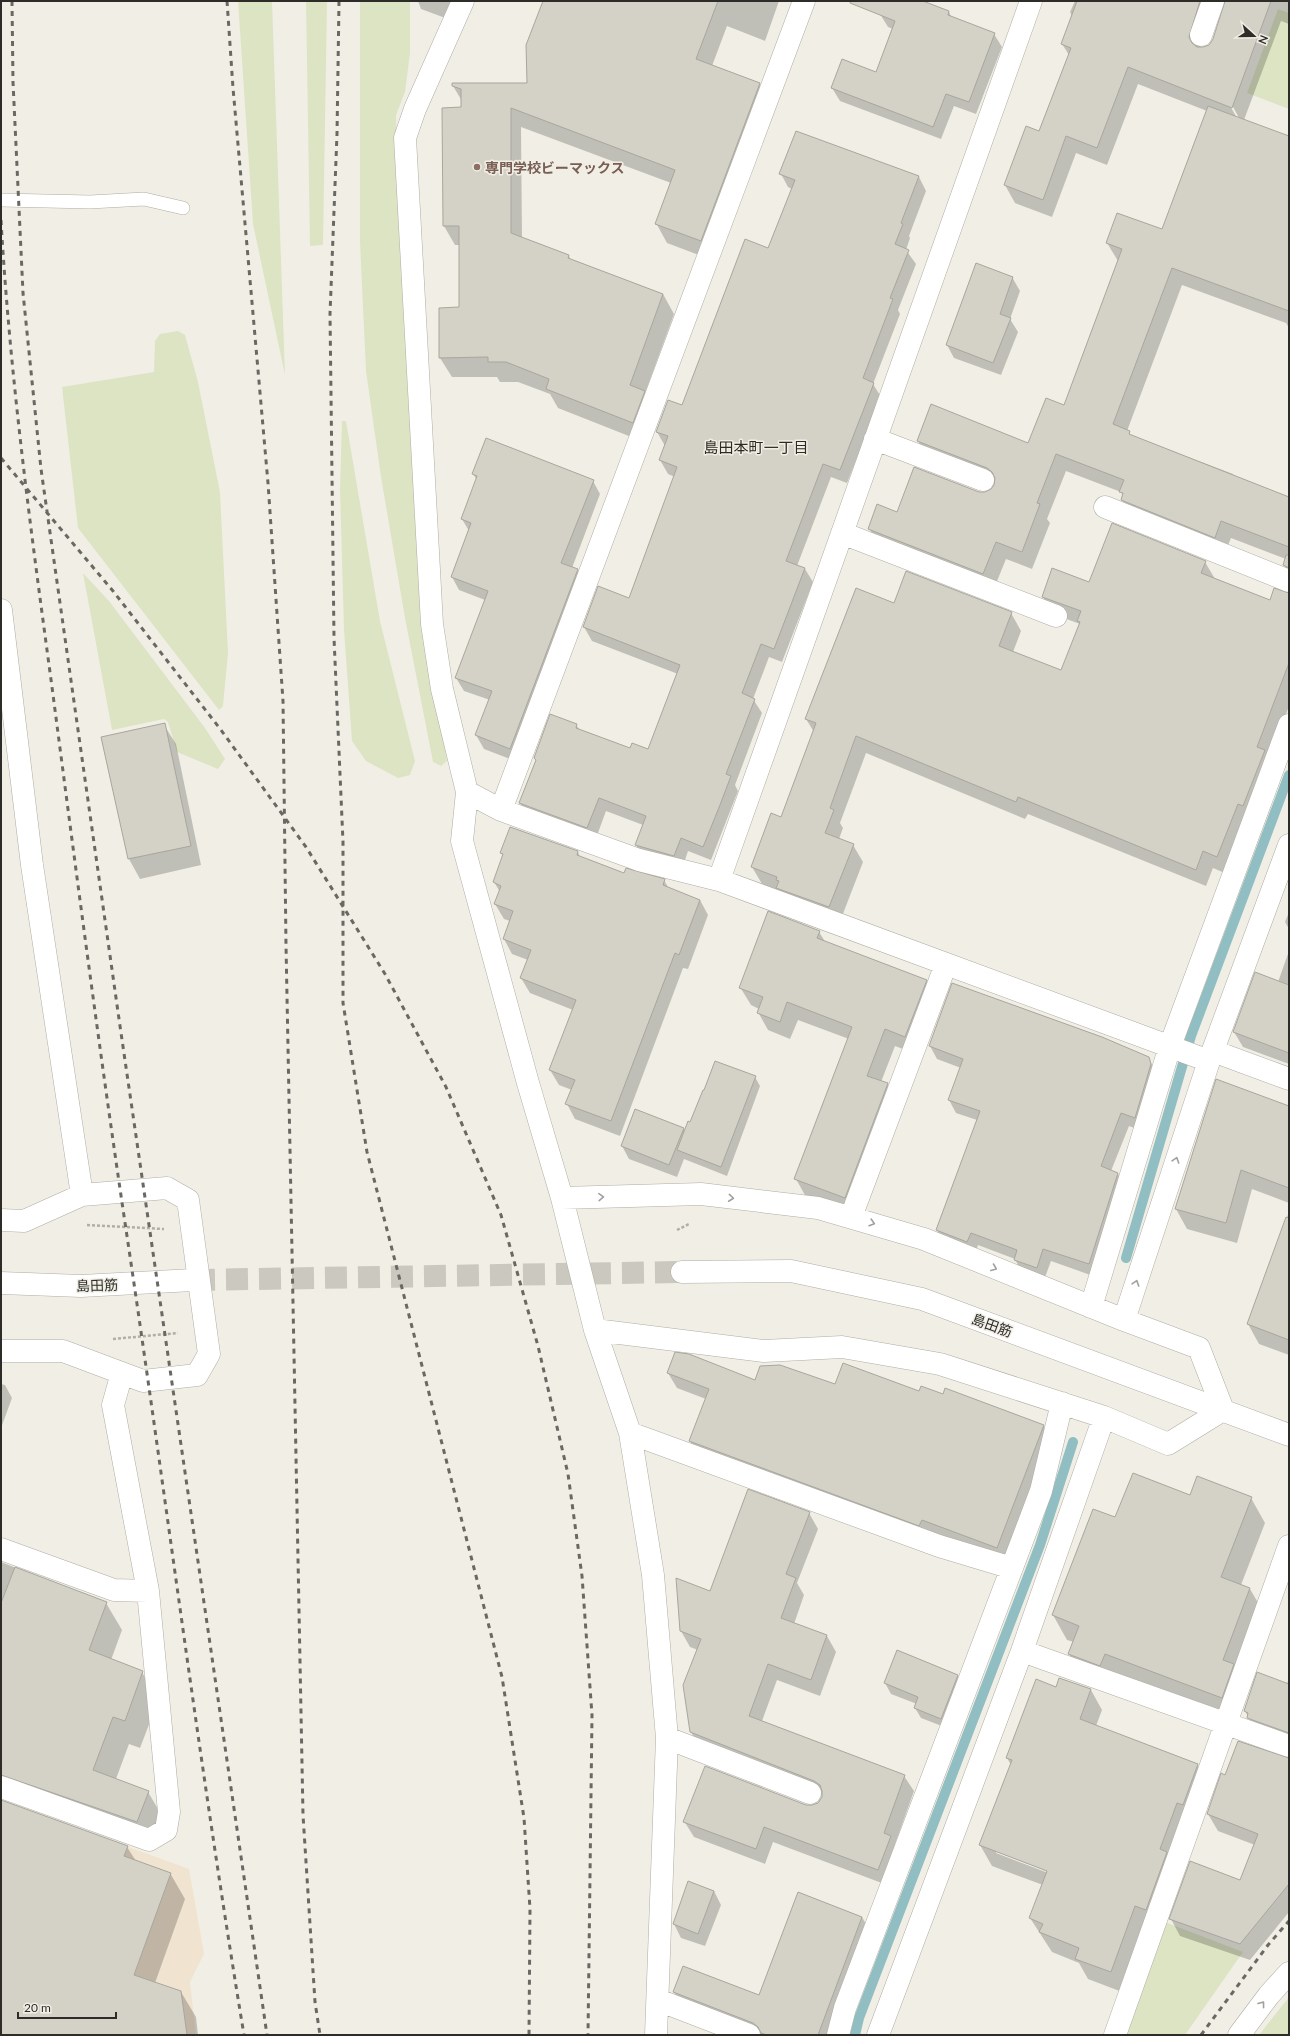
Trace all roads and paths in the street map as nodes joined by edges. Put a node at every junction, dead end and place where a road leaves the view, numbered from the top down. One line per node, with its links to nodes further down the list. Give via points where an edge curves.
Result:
1 (463, 1): 16 (street, via 415,109 405,138 432,624 442,690)
2 (804, 1): 17 (street)
3 (1031, 1): 8 (street)
4 (1213, 1): 5 (street)
5 (1201, 35)
6 (1, 200): 7 (lane, via 90,202 144,199)
7 (183, 208)
8 (875, 439): 9 (street); 11 (street)
9 (983, 480)
10 (1105, 507): 12 (street)
11 (842, 533): 14 (street); 19 (street)
12 (1289, 580)
13 (1, 610): 23 (street, via 32,865)
14 (1056, 616)
15 (1289, 725): 21 (street)
16 (468, 792): 17 (street); 24 (street, via 462,841)
17 (501, 810): 19 (street, via 639,860)
18 (1289, 845): 21 (street)
19 (719, 880): 20 (street)
20 (946, 964): 21 (street); 25 (street)
21 (1193, 1053): 22 (street); 32 (street); 33 (street, one-way to 21)
22 (1289, 1079)
23 (82, 1194): 26 (street, via 24,1221); 38 (street, via 167,1188 188,1200 209,1354 198,1375 143,1381)
24 (562, 1198): 25 (street, one-way to 25, via 701,1194 818,1208); 34 (street)
25 (851, 1217): 32 (street, one-way to 32, via 924,1239)
26 (1, 1220)
27 (115, 1227): 28 (path)
28 (166, 1229)
29 (682, 1272): 40 (street, 島田筋, via 791,1272 922,1299)
30 (193, 1280): 31 (street, 島田筋, via 81,1286)
31 (1, 1283)
32 (1091, 1307): 33 (street)
33 (1124, 1320): 40 (street, via 1199,1348)
34 (595, 1330): 39 (street, via 764,1351 842,1347 940,1364); 42 (street)
35 (182, 1332): 36 (path)
36 (129, 1337)
37 (1, 1351): 38 (street, via 63,1351)
38 (122, 1373): 47 (street, via 114,1405)
39 (1062, 1403): 41 (street); 46 (street, via 1041,1491)
40 (1223, 1410): 41 (street, via 1168,1444); 43 (street, 島田筋)
41 (1104, 1417): 48 (street)
42 (630, 1433): 46 (street, via 939,1546); 50 (street, via 653,1575)
43 (1289, 1435)
44 (1289, 1546): 49 (street)
45 (1, 1549): 47 (street, via 114,1590)
46 (1012, 1568): 58 (street, via 845,2008)
47 (148, 1591): 52 (street, via 170,1812 166,1830 149,1840)
48 (1022, 1651): 49 (street); 59 (street)
49 (1225, 1723): 51 (street); 60 (street)
50 (667, 1738): 53 (street); 55 (street)
51 (1289, 1746)
52 (1, 1787)
53 (810, 1793)
54 (1289, 1973): 61 (street, one-way to 54)
55 (658, 2000): 56 (street); 57 (street)
56 (656, 2035)
57 (749, 2035)
58 (838, 2035)
59 (878, 2035)
60 (1115, 2035)
61 (1239, 2035)

